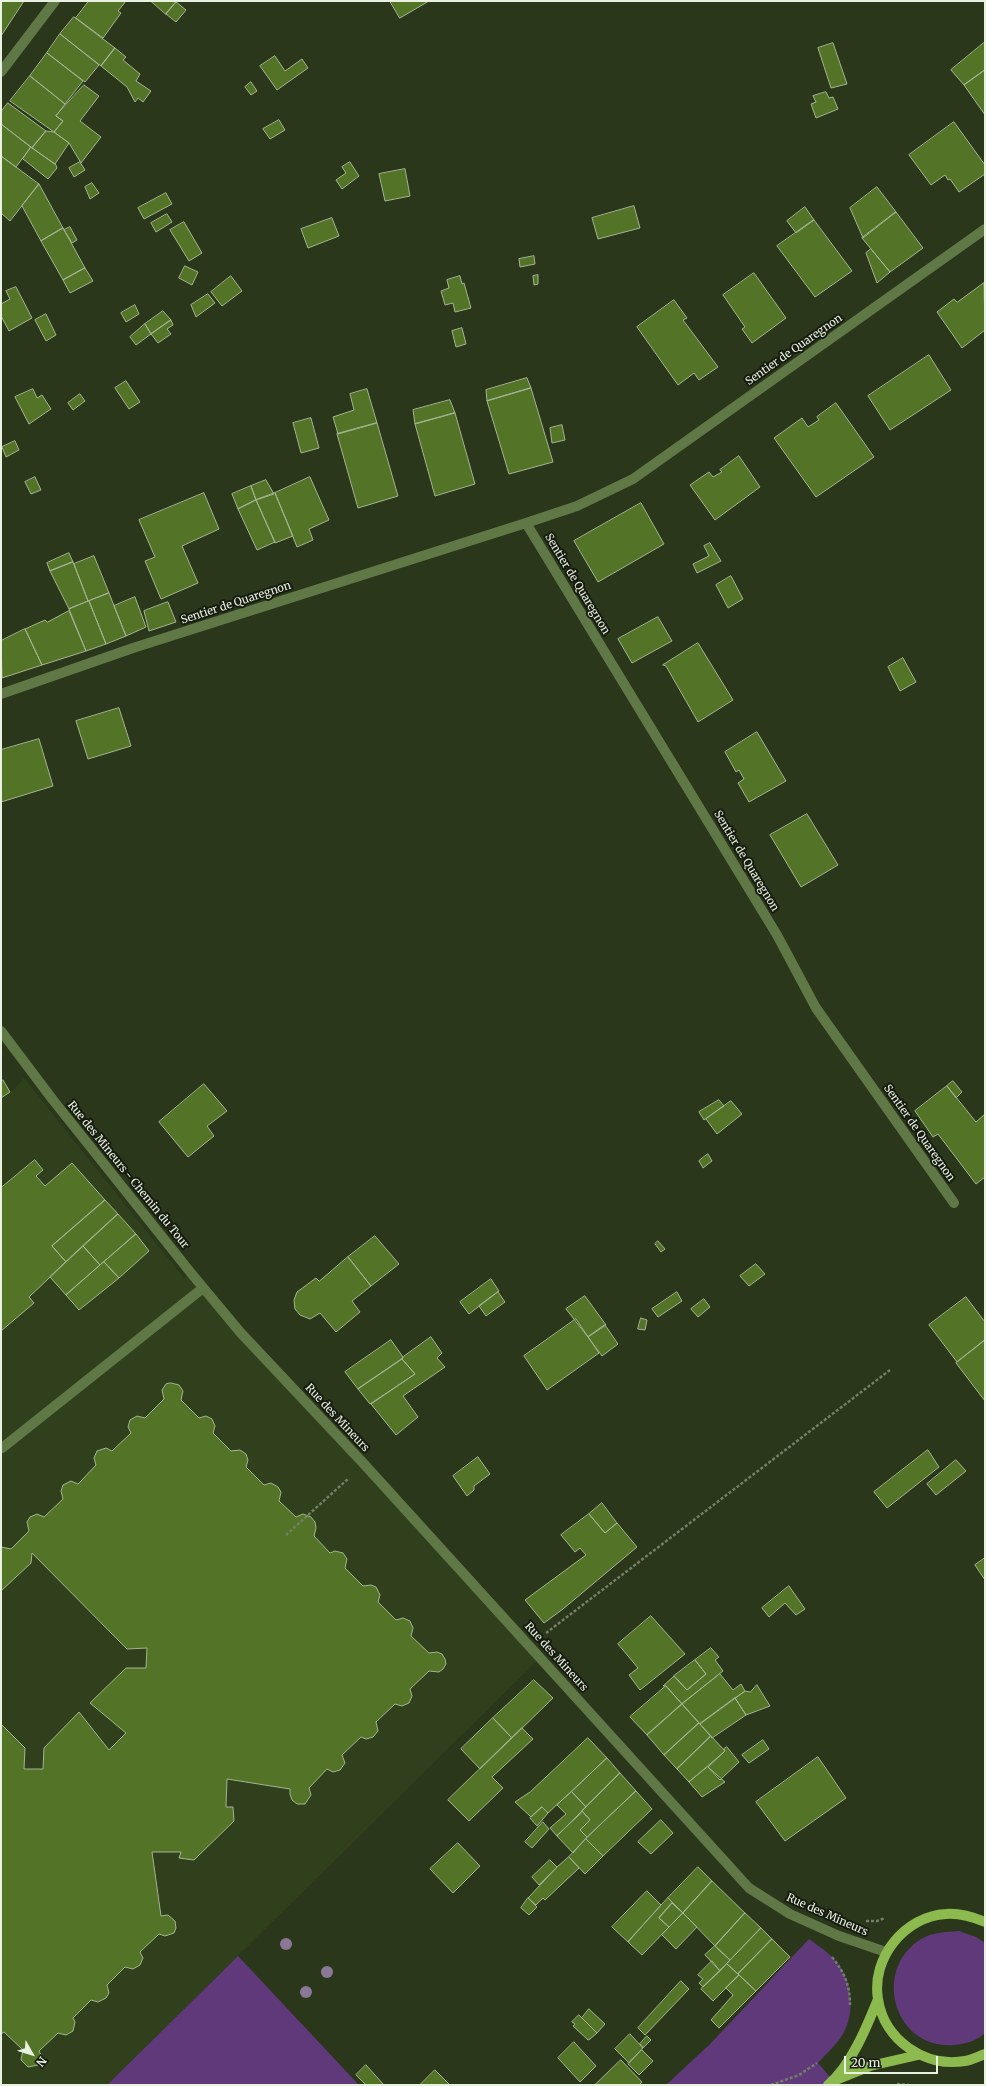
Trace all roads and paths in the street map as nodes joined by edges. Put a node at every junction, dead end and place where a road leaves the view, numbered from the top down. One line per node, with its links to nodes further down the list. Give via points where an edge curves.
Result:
1 (55, 1): 2 (street)
2 (1, 72)
3 (985, 229): 4 (street, Sentier de Quaregnon, via 633,479 577,506)
4 (526, 523): 5 (street, Sentier de Quaregnon, via 133,648); 7 (street, Sentier de Quaregnon, via 777,935 816,1008)
5 (1, 694)
6 (1, 1031): 8 (street, Rue des Mineurs - Chemin du Tour)
7 (954, 1203)
8 (203, 1288): 9 (street, Rue des Mineurs - Chemin du Tour); 11 (street)
9 (240, 1332): 14 (street, Rue des Mineurs)
10 (890, 1370): 14 (path)
11 (2, 1448)
12 (332, 1494): 13 (path)
13 (286, 1535)
14 (529, 1646): 16 (street, Rue des Mineurs, via 749,1888 790,1914 839,1936)
15 (985, 1922): 16 (main road, via 970,1916 946,1914 922,1920 901,1933)
16 (886, 1952): 17 (main road, via 878,1975)
17 (878, 1999): 19 (main road, via 885,2022 899,2041); 20 (main road, via 865,2030)
18 (985, 2054): 19 (main road, via 965,2061 941,2062)
19 (918, 2055): 20 (main road, via 876,2064)
20 (831, 2083): 22 (path, via 818,2062 799,2075)
21 (895, 2084): 23 (path)
22 (771, 2085)
23 (909, 2085)

